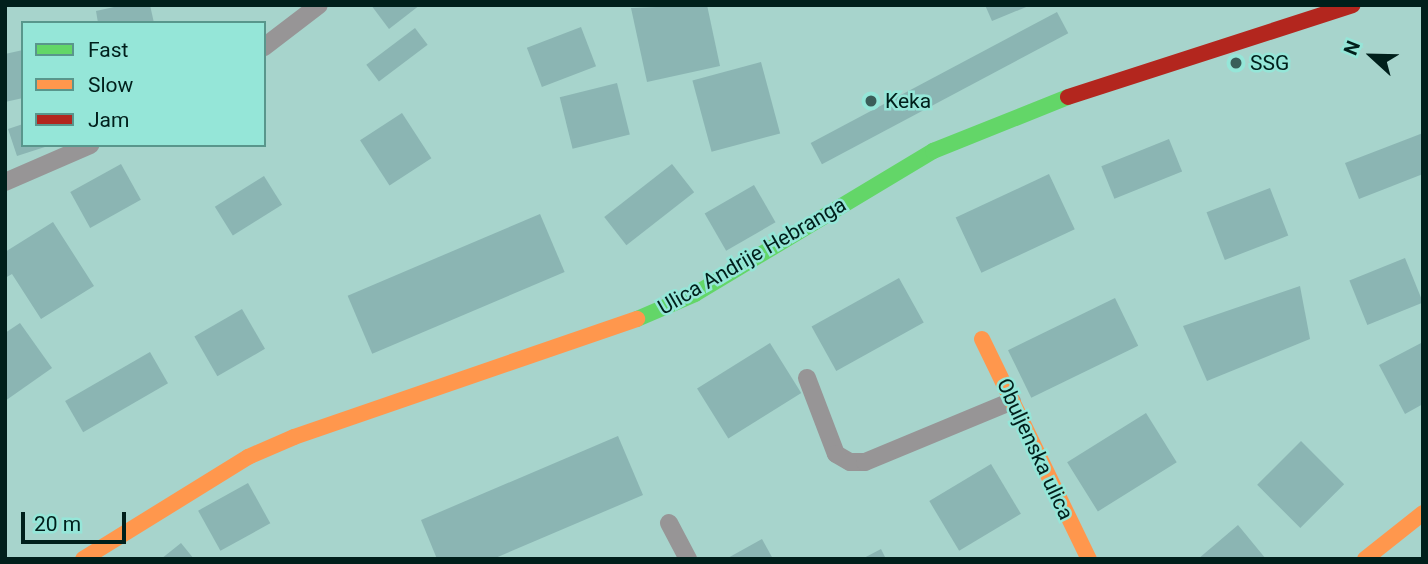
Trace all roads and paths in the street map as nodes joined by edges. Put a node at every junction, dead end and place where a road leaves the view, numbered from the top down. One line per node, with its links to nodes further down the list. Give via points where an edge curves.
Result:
1 (319, 5): 3 (lane)
2 (1352, 5): 13 (street, Ulica Andrije Hebranga, via 1023,112 946,145 695,294 586,340 282,442)
3 (266, 45)
4 (85, 147): 5 (lane)
5 (5, 182)
6 (982, 339): 8 (street, Obuljenska ulica)
7 (807, 378): 8 (lane, via 836,454 850,462 865,462)
8 (1012, 401): 15 (street, Obuljenska ulica)
9 (1423, 513): 11 (street)
10 (669, 523): 14 (lane)
11 (1392, 537): 12 (street); 16 (street)
12 (1423, 539)
13 (83, 559)
14 (688, 559)
15 (1089, 559)
16 (1365, 559)

